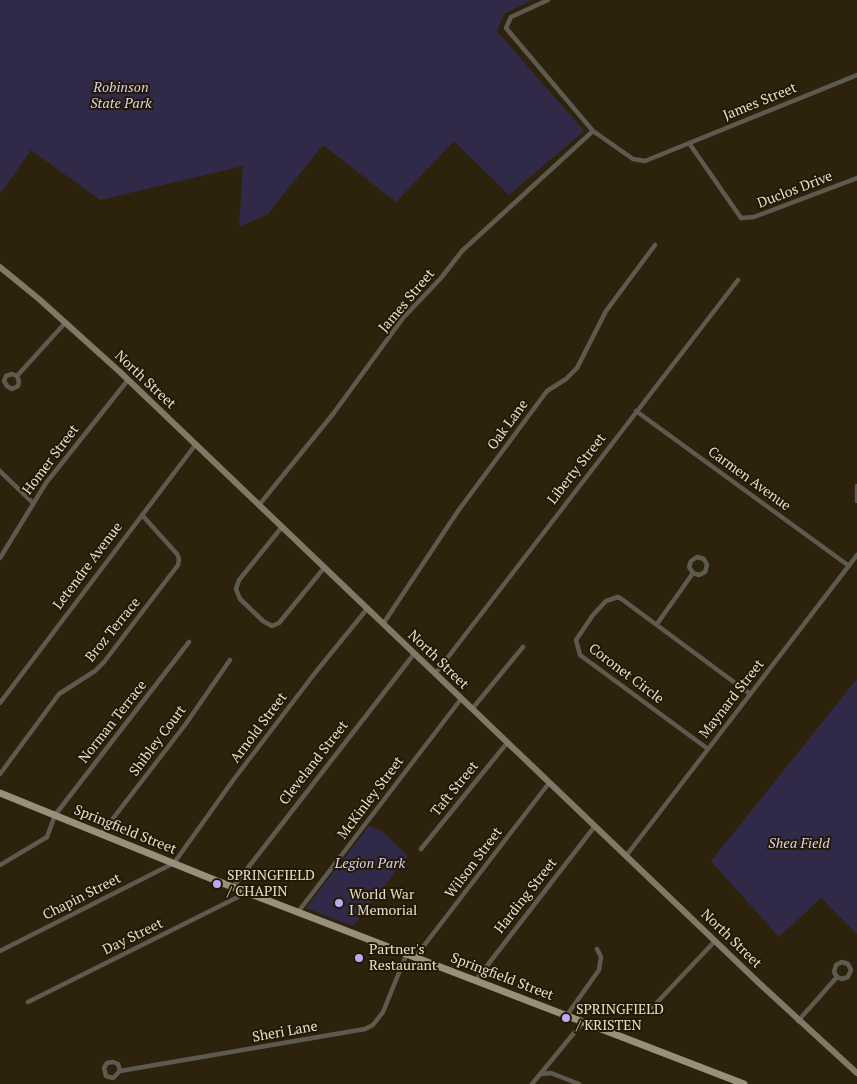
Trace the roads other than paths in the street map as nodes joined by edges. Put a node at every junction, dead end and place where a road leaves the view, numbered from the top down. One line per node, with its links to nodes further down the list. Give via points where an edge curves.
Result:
1 (548, 0): 3 (street, James Street, via 510,17 506,28)
2 (857, 75): 4 (street, James Street)
3 (593, 131): 4 (street, James Street, via 632,159 645,161); 18 (street, James Street, via 462,251 403,318 329,419)
4 (690, 143): 5 (street, Duclos Drive, via 741,218 754,217)
5 (857, 178)
6 (655, 244): 27 (street, Oak Lane, via 606,311 581,362 566,379 547,391 458,511)
7 (1, 271): 9 (main road, North Street)
8 (738, 280): 12 (street, Liberty Street)
9 (65, 323): 10 (street); 11 (main road, North Street)
10 (17, 376)
11 (128, 380): 13 (main road, North Street); 17 (street, Homer Street)
12 (636, 412): 23 (street, Carmen Avenue); 33 (street, Liberty Street)
13 (196, 444): 18 (main road, North Street); 19 (street, Letendre Avenue)
14 (0, 471): 17 (street)
15 (857, 486): 16 (street)
16 (857, 501)
17 (32, 503): 22 (street, Homer Street)
18 (259, 505): 20 (main road, North Street)
19 (142, 515): 36 (street, Letendre Avenue); 40 (street, Broz Terrace, via 177,554 178,565 104,662 59,694)
20 (282, 527): 24 (main road, North Street); 24 (street, via 236,589 240,599 263,622 272,626 279,623)
21 (857, 555): 23 (street, Maynard Street)
22 (0, 558)
23 (849, 566): 34 (street, Maynard Street)
24 (324, 568): 26 (main road, North Street)
25 (692, 574): 25 (street, via 705,572 707,565 704,559 697,557 691,561 689,568); 28 (street)
26 (367, 609): 27 (main road, North Street); 49 (street, Arnold Street, via 315,672)
27 (383, 624): 31 (main road, North Street)
28 (657, 624): 34 (street, Coronet Circle); 39 (street, Coronet Circle, via 629,603 613,598 601,606 578,635 578,652)
29 (189, 642): 44 (street, Norman Terrace)
30 (523, 647): 37 (street)
31 (414, 654): 33 (main road, North Street); 51 (street, Cleveland Street)
32 (230, 660): 46 (street, Shibley Court, via 185,725)
33 (435, 674): 35 (main road, North Street)
34 (750, 694): 39 (street, Maynard Street)
35 (461, 699): 37 (main road, North Street); 53 (street, McKinley Street)
36 (0, 703)
37 (472, 709): 38 (main road, North Street)
38 (507, 743): 41 (main road, North Street); 47 (street, Taft Street)
39 (708, 749): 48 (street, Maynard Street)
40 (0, 774)
41 (549, 783): 45 (main road, North Street); 58 (street, Wilson Street)
42 (4, 795): 43 (street); 44 (main road, Springfield Street)
43 (0, 800)
44 (55, 815): 46 (main road, Springfield Street); 50 (street, Norman Terrace, via 46,839)
45 (595, 826): 48 (main road, North Street); 60 (street, Harding Street)
46 (101, 834): 49 (main road, Springfield Street)
47 (421, 849)
48 (626, 856): 54 (main road, North Street)
49 (174, 863): 51 (main road, Springfield Street); 56 (street, Chapin Street)
50 (0, 865)
51 (233, 887): 52 (main road, Springfield Street)
52 (248, 892): 53 (main road, Springfield Street); 61 (street, Day Street)
53 (298, 912): 57 (main road, Springfield Street)
54 (715, 941): 62 (street); 64 (main road, North Street)
55 (597, 949): 63 (street, via 601,957 599,970)
56 (0, 951)
57 (407, 953): 58 (main road, Springfield Street); 66 (street, Sheri Lane, via 383,1012 373,1025 364,1029)
58 (416, 956): 60 (main road, Springfield Street)
59 (837, 977): 64 (street)
60 (476, 980): 63 (main road, Springfield Street)
61 (28, 1002)
62 (648, 1012)
63 (567, 1015): 65 (main road, Springfield Street)
64 (798, 1020): 67 (main road, North Street)
65 (583, 1022): 68 (street); 72 (main road, Springfield Street)
66 (120, 1071)
67 (857, 1073)
68 (539, 1076): 69 (street, via 551,1073); 70 (street)
69 (573, 1082): 71 (street)
70 (532, 1084)
71 (579, 1084)
72 (744, 1084)

